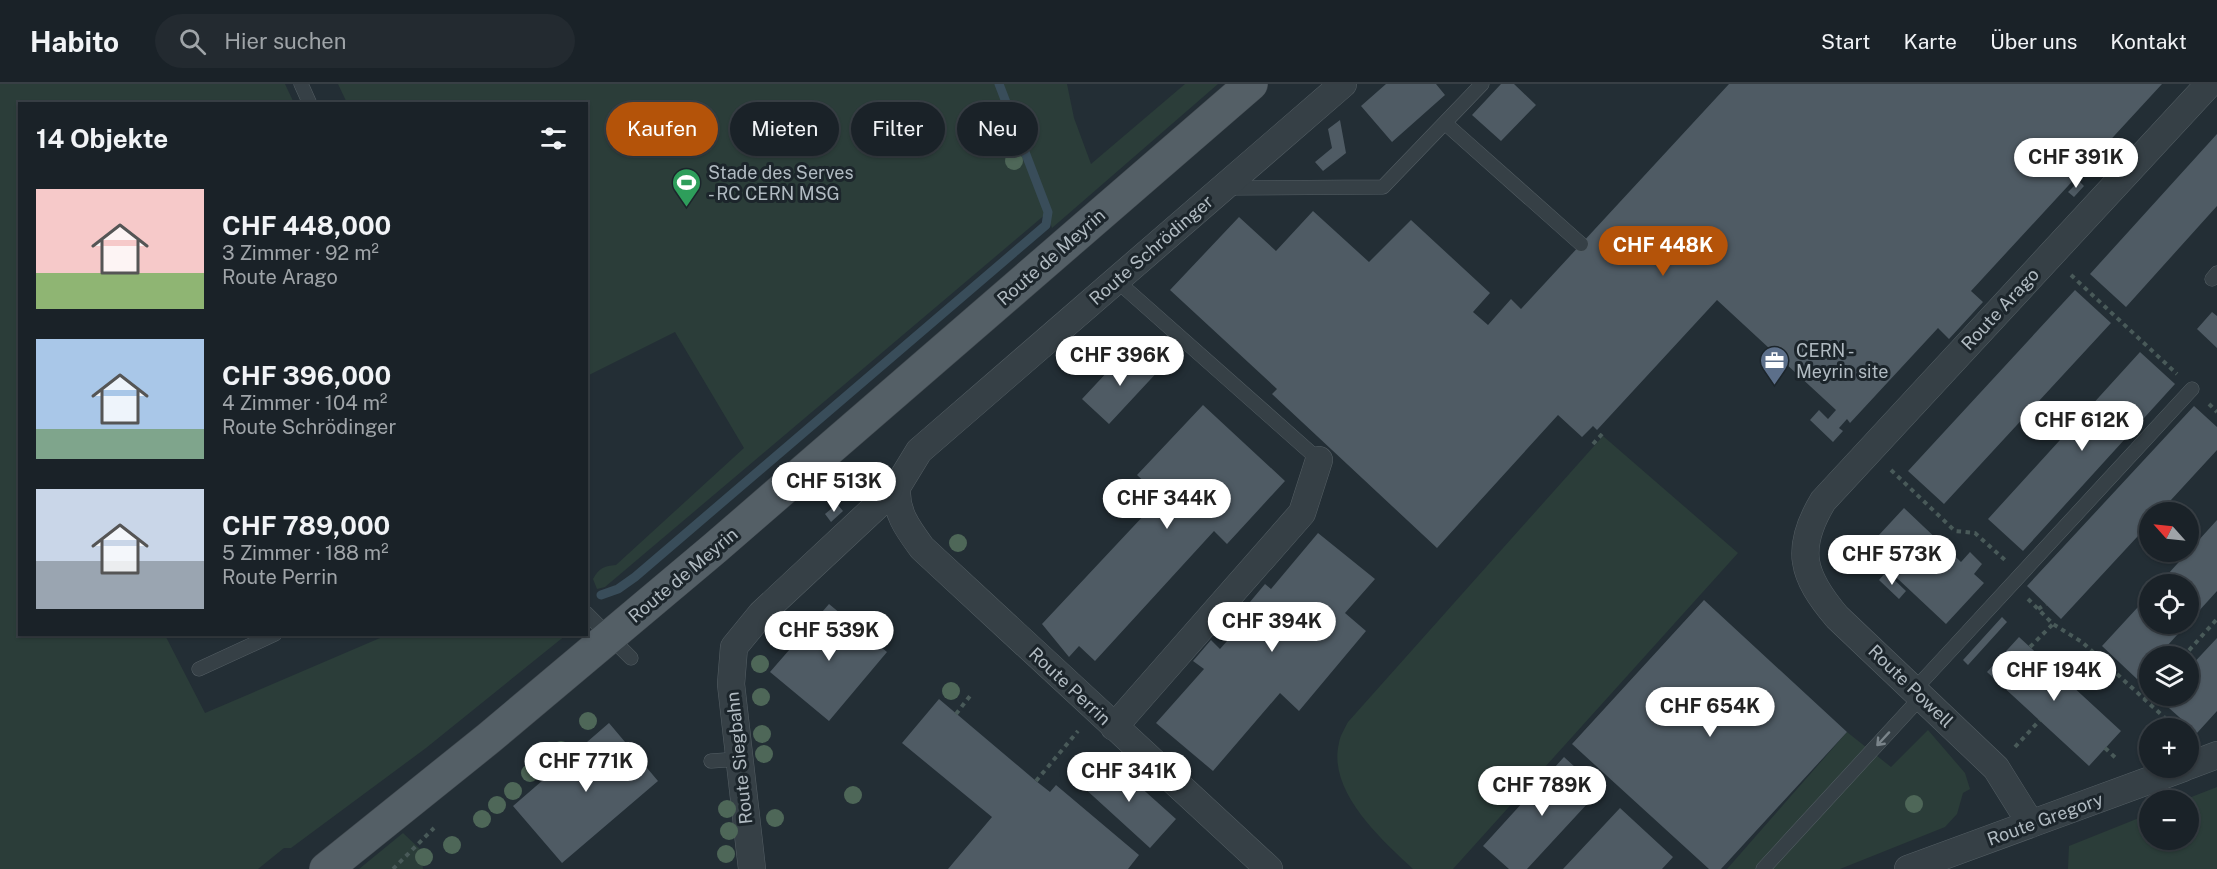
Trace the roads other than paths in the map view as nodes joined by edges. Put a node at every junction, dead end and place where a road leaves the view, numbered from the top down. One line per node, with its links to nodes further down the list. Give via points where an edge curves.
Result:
1 (301, 84): 6 (lane)
2 (1251, 84): 17 (main road, Route de Meyrin)
3 (1343, 84): 8 (street, Route Schrödinger)
4 (1482, 84): 7 (lane)
5 (2209, 84): 14 (street, Route Arago, via 1823,501)
6 (309, 102)
7 (1446, 124): 8 (lane, via 1383,187); 9 (lane)
8 (1222, 188): 10 (street, Route Schrödinger)
9 (1581, 244)
10 (1117, 281): 12 (lane); 13 (street, Route Schrödinger, via 919,451)
11 (2192, 389): 20 (lane, via 2016,579)
12 (1319, 460): 21 (street, via 1302,513)
13 (897, 487): 18 (street, Route Schrödinger, via 761,614); 21 (street, Route Perrin, via 896,497 905,525 922,548)
14 (1804, 543): 20 (street, Route Powell, via 1808,573 1819,595 1837,617)
15 (588, 615): 17 (lane)
16 (271, 636): 19 (lane)
17 (620, 647): 28 (main road, Route de Meyrin)
18 (734, 647): 23 (street, Route Siegbahn, via 731,684)
19 (199, 669)
20 (1919, 692): 27 (street, Route Powell, via 1996,768); 31 (lane, one-way to 31)
21 (1105, 719): 30 (street, Route Perrin, via 1227,840)
22 (2217, 755): 25 (street)
23 (740, 759): 24 (lane); 29 (street, Route Siegbahn)
24 (711, 761)
25 (2199, 762)
26 (2156, 778): 27 (street, Route Gregory)
27 (2031, 824): 32 (street, Route Gregory)
28 (326, 869)
29 (752, 869)
30 (1269, 869)
31 (1763, 869)
32 (1908, 869)

